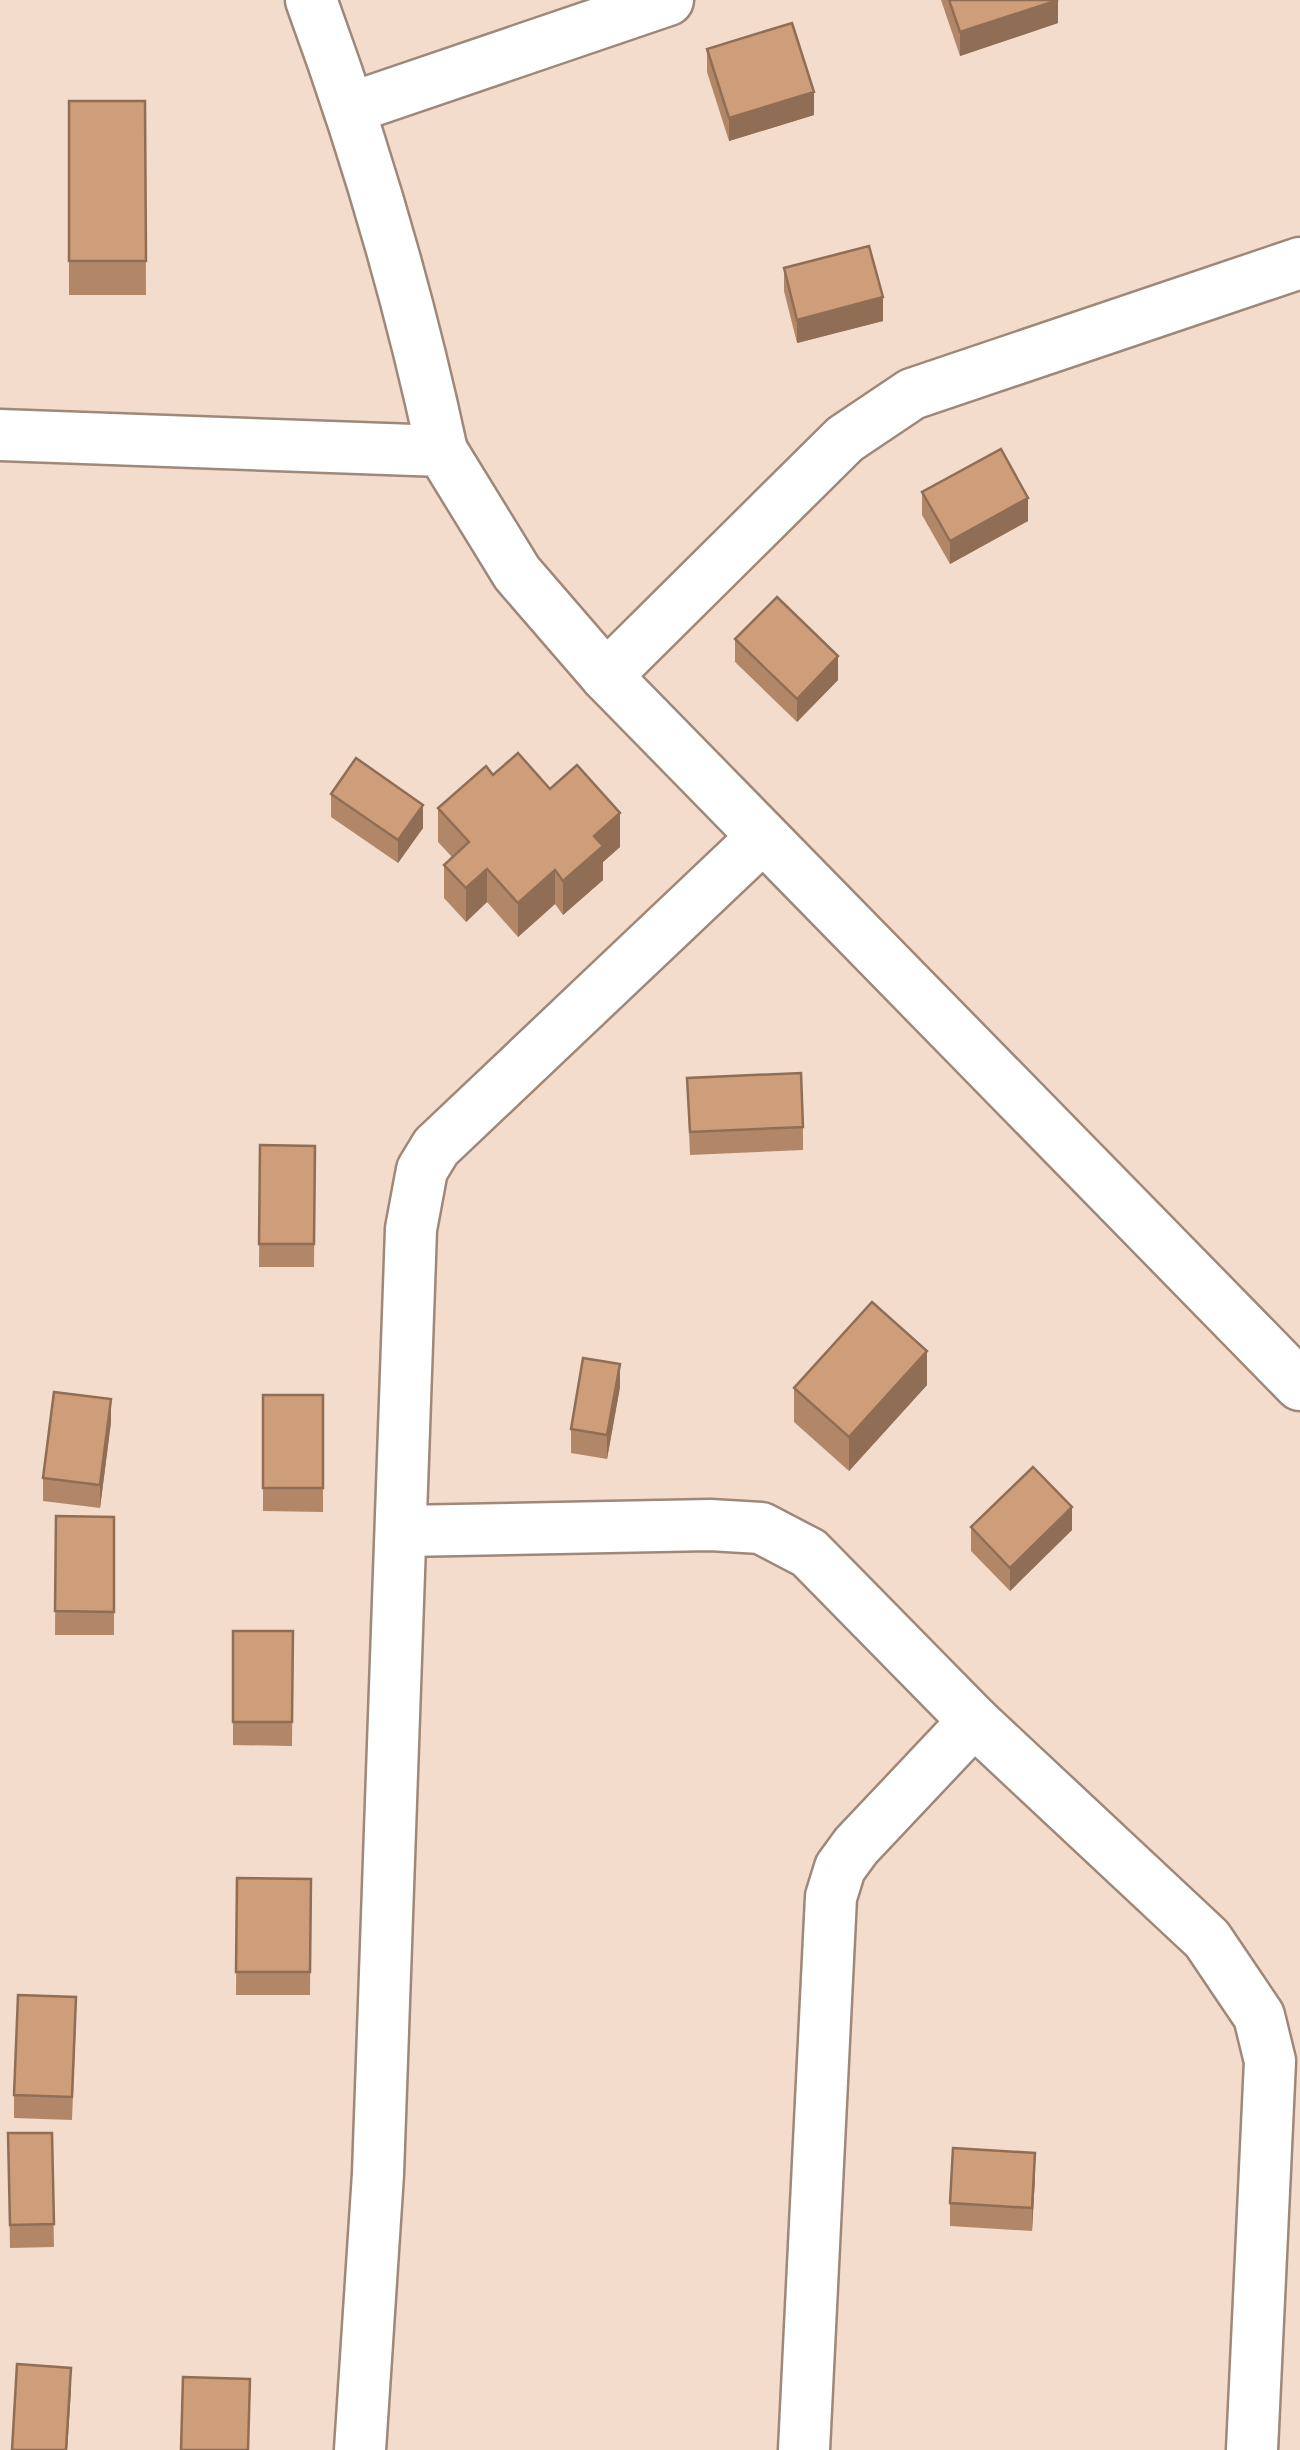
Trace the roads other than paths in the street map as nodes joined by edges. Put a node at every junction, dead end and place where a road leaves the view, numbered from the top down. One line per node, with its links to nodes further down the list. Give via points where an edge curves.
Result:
1 (311, 0): 3 (street)
2 (668, 0): 3 (street)
3 (351, 108): 6 (street, via 405,290)
4 (1300, 263): 7 (street, via 912,394 845,439)
5 (0, 435): 6 (street)
6 (442, 451): 7 (street, via 517,573)
7 (606, 676): 8 (street)
8 (763, 837): 9 (street); 10 (street, via 436,1147 422,1170 410,1229)
9 (1300, 1385)
10 (402, 1532): 11 (street, via 760,1528 810,1553); 12 (street, via 378,2174)
11 (974, 1722): 13 (street, via 856,1846 831,1897); 14 (street, via 1207,1939 1259,2016 1270,2061)
12 (360, 2450)
13 (804, 2450)
14 (1252, 2450)

